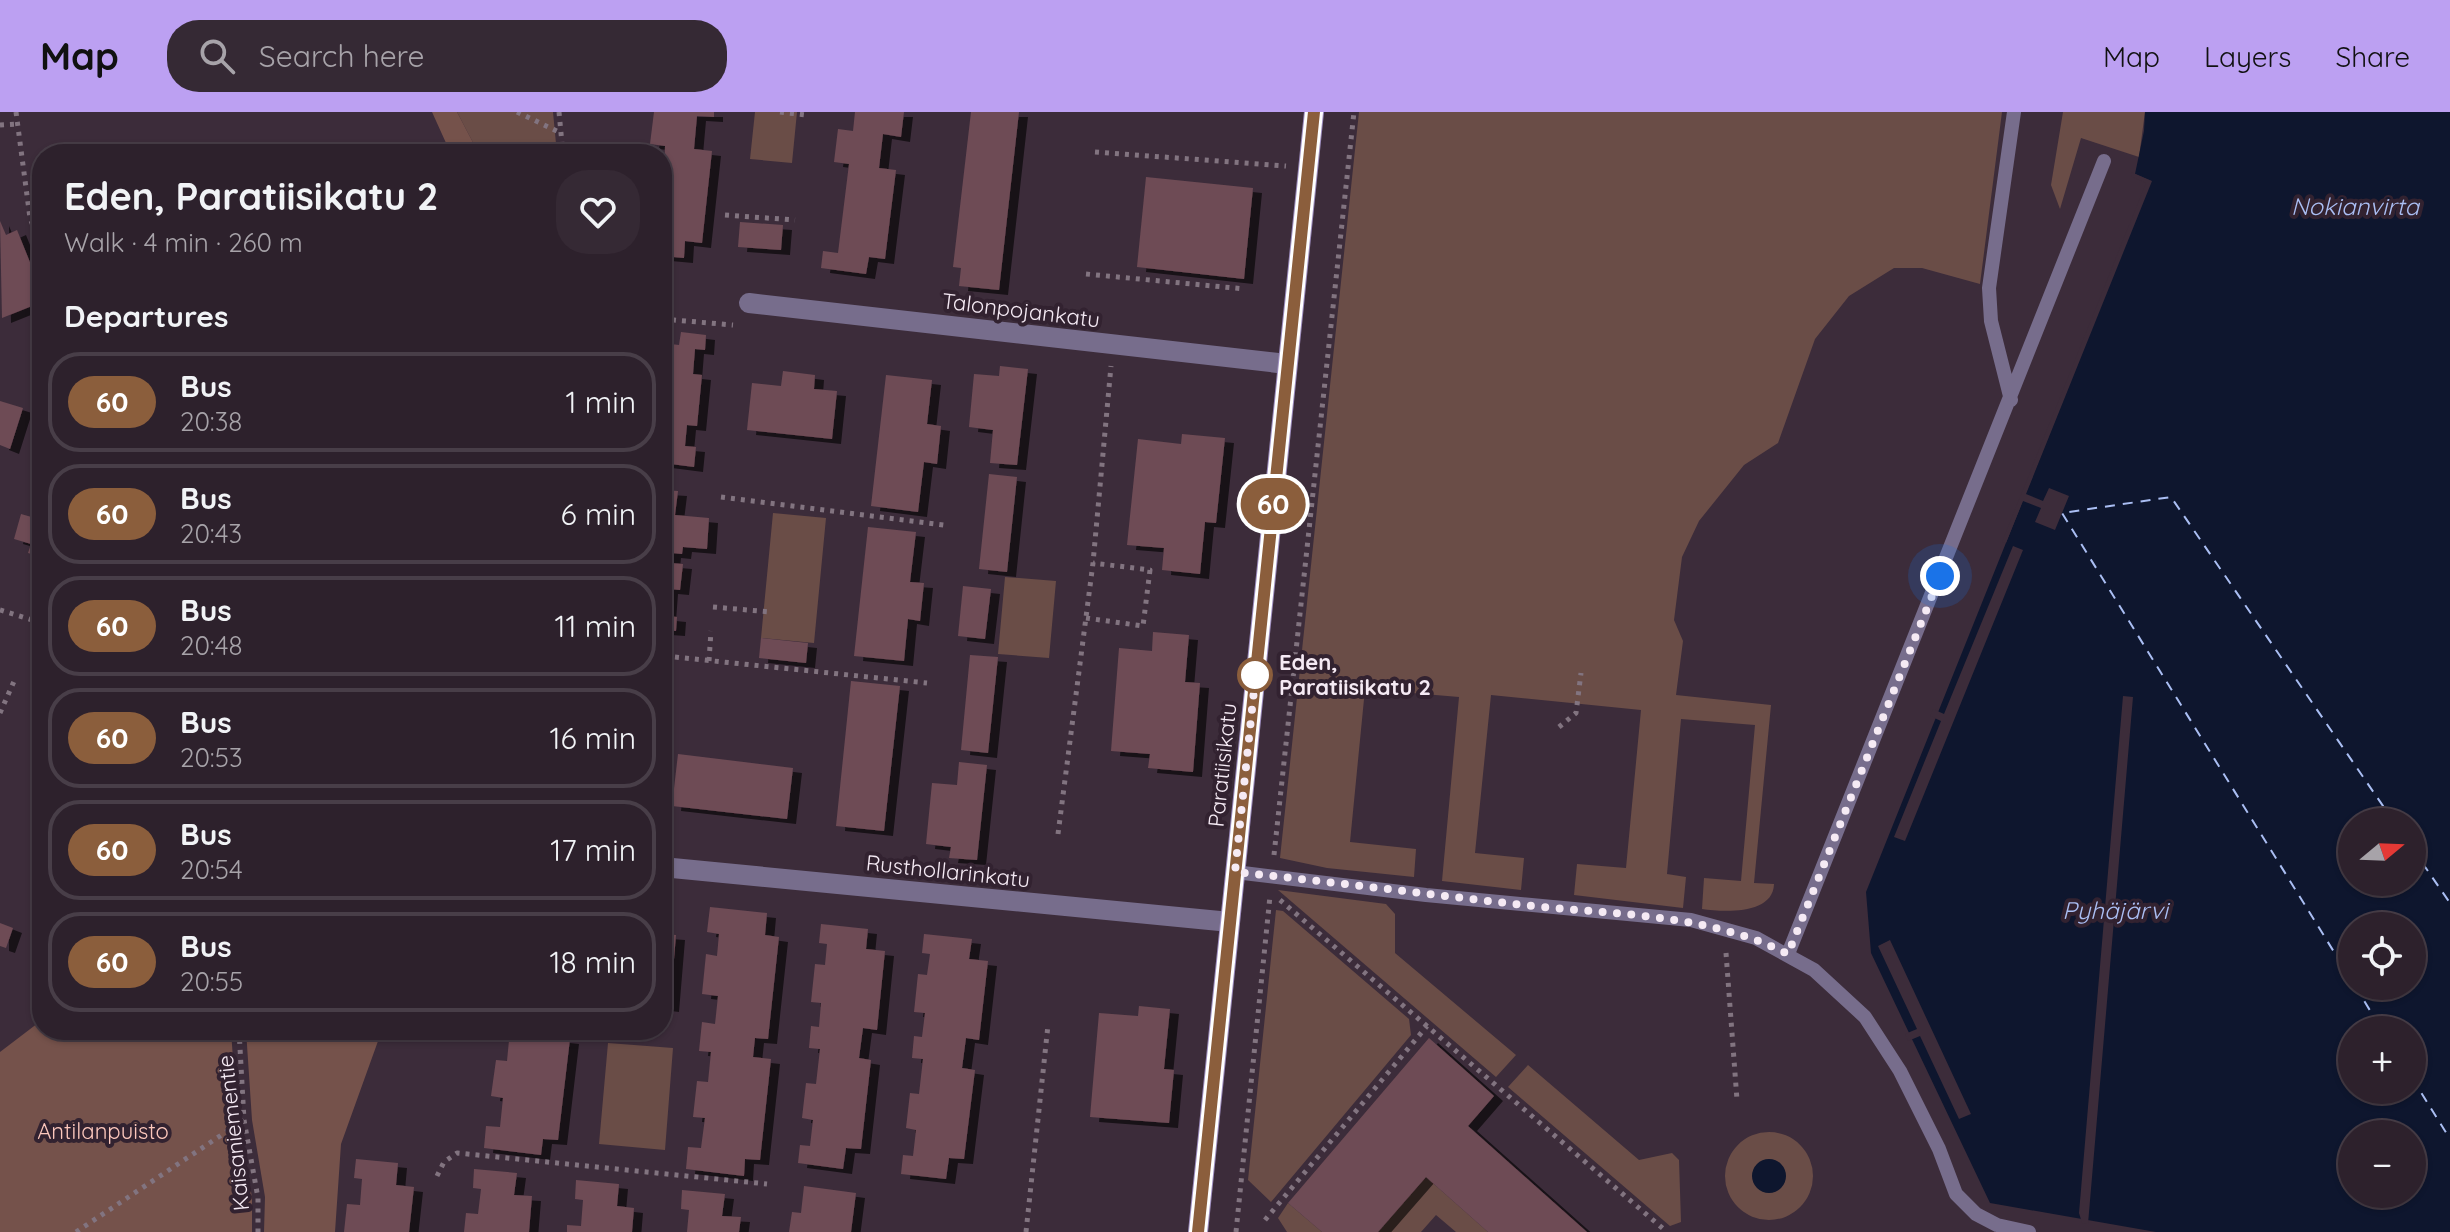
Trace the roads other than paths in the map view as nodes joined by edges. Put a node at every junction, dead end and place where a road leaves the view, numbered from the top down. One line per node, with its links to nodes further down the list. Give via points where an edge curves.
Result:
1 (1314, 112): 5 (street, Paratiisikatu)
2 (2014, 112): 6 (lane, via 1989,288 1991,321)
3 (2104, 161): 6 (lane)
4 (749, 303): 5 (street, Talonpojankatu)
5 (1287, 364): 8 (street, Paratiisikatu)
6 (2011, 400): 10 (lane)
7 (672, 868): 9 (street, Rusthollarinkatu)
8 (1235, 872): 9 (street, Paratiisikatu); 10 (lane, via 1691,920)
9 (1230, 922): 12 (street, Paratiisikatu)
10 (1788, 954): 11 (lane, via 1814,970 1865,1017 1900,1071 1956,1194)
11 (1999, 1228): 13 (lane)
12 (1198, 1232)
13 (2029, 1232)

